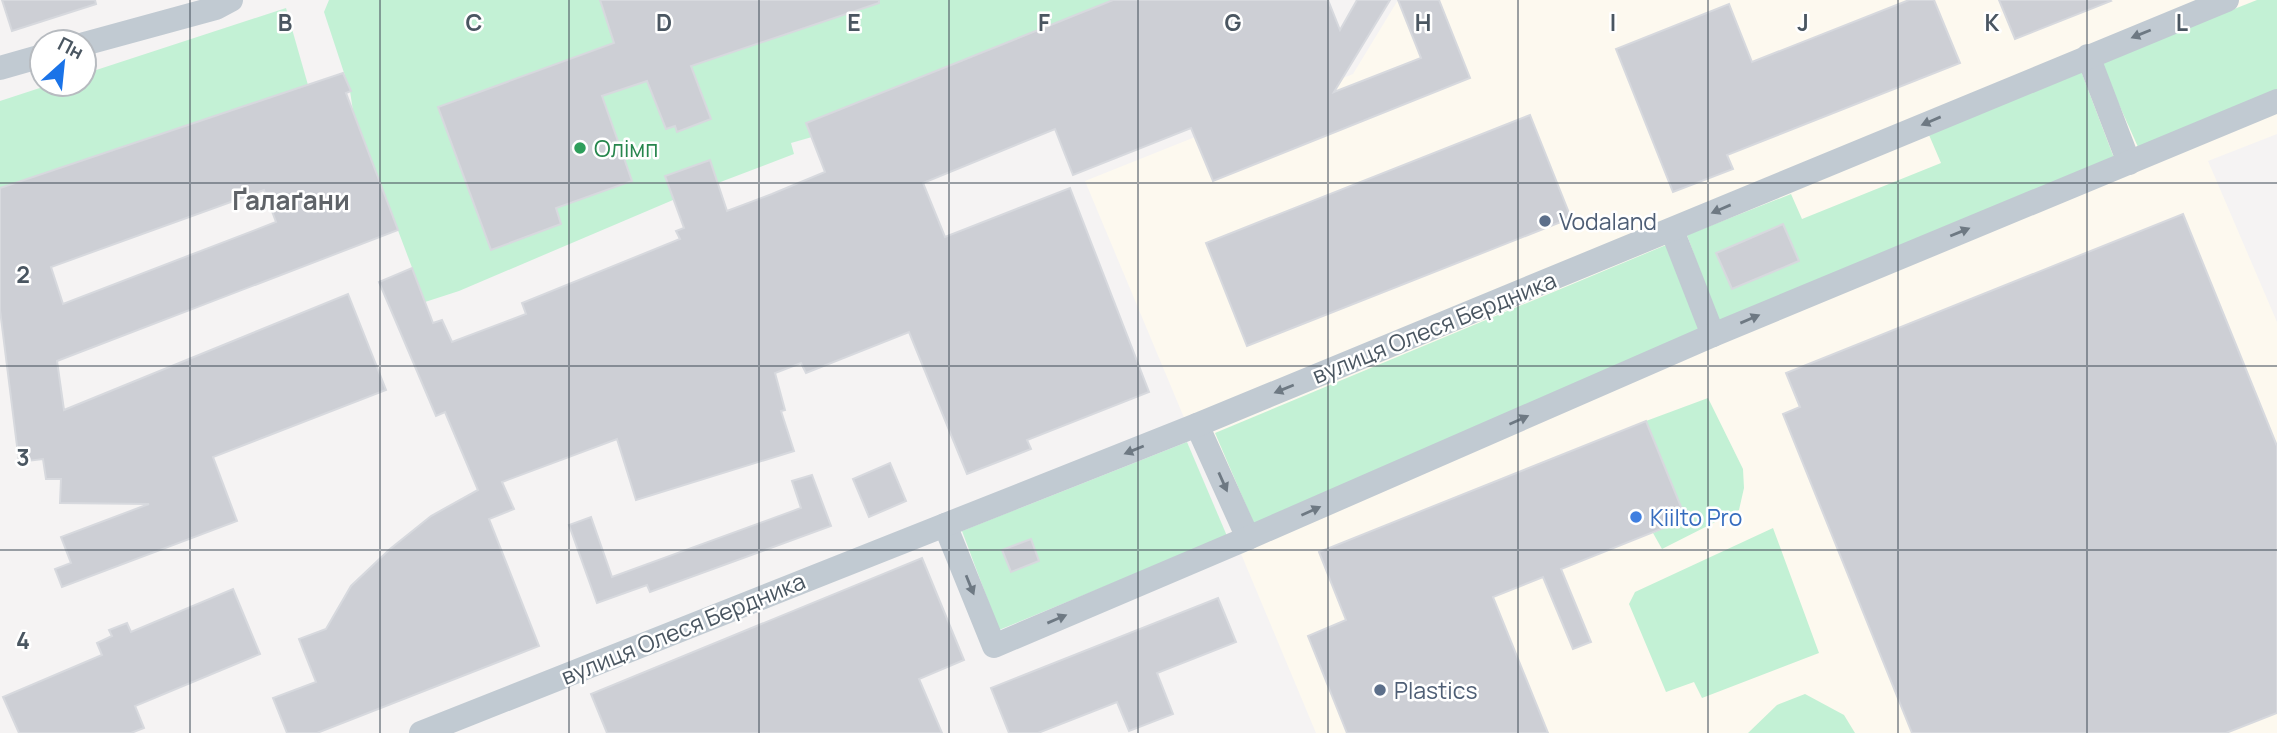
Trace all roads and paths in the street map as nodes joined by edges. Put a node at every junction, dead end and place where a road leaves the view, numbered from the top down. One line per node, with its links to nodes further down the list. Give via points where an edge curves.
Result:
1 (232, 0): 3 (street)
2 (2227, 0): 4 (street, вулиця Олеся Бердника, one-way to 4)
3 (98, 40)
4 (2088, 55): 8 (street); 9 (street, вулиця Олеся Бердника, one-way to 9)
5 (28, 57): 6 (street)
6 (2, 60)
7 (2277, 101): 8 (street)
8 (2129, 163): 10 (street, one-way to 8)
9 (1672, 230): 10 (street); 11 (street, вулиця Олеся Бердника, one-way to 11)
10 (1713, 335): 13 (street, one-way to 10)
11 (1197, 425): 12 (street, вулиця Олеся Бердника, one-way to 12); 13 (street, one-way to 13)
12 (945, 525): 13 (street, one-way to 13, via 994,646); 14 (street, вулиця Олеся Бердника)
13 (1248, 538)
14 (421, 733)

